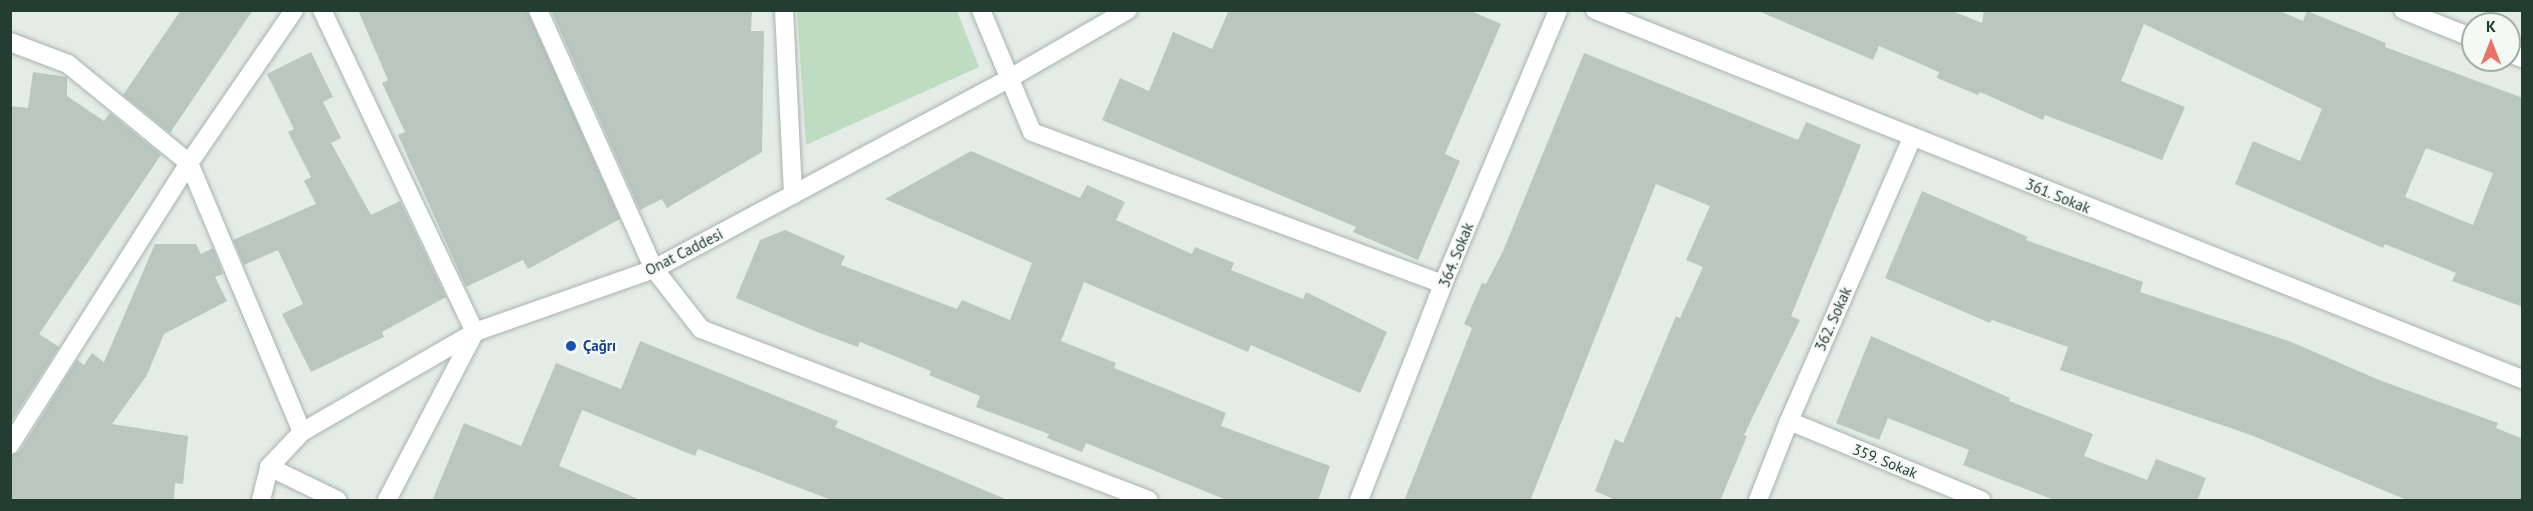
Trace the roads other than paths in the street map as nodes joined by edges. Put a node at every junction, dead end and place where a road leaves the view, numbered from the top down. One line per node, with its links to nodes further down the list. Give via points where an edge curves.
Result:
1 (294, 10): 14 (street)
2 (322, 10): 18 (street)
3 (538, 10): 16 (street)
4 (784, 10): 15 (street)
5 (981, 10): 12 (street)
6 (1128, 10): 12 (street, Onat Caddesi)
7 (1558, 10): 17 (street, 364. Sokak)
8 (1595, 10): 13 (street, 361. Sokak)
9 (2403, 10): 10 (street)
10 (2461, 33)
11 (10, 42): 14 (street, via 68,64)
12 (1010, 78): 15 (street, Onat Caddesi); 17 (street, via 1032,132)
13 (1912, 138): 19 (street, 361. Sokak); 20 (street, 362. Sokak)
14 (189, 163): 21 (street); 22 (street)
15 (793, 195): 16 (street, Onat Caddesi)
16 (654, 269): 18 (street, Onat Caddesi); 27 (street, via 701,329)
17 (1443, 284): 28 (street, 364. Sokak)
18 (476, 332): 21 (street, Onat Caddesi); 26 (street)
19 (2523, 379)
20 (1789, 421): 29 (street, 362. Sokak); 30 (street, 359. Sokak)
21 (303, 432): 23 (street, Onat Caddesi)
22 (10, 445)
23 (269, 467): 24 (street); 25 (street)
24 (261, 501)
25 (337, 501)
26 (387, 501)
27 (1148, 501)
28 (1359, 501)
29 (1758, 501)
30 (1981, 501)

